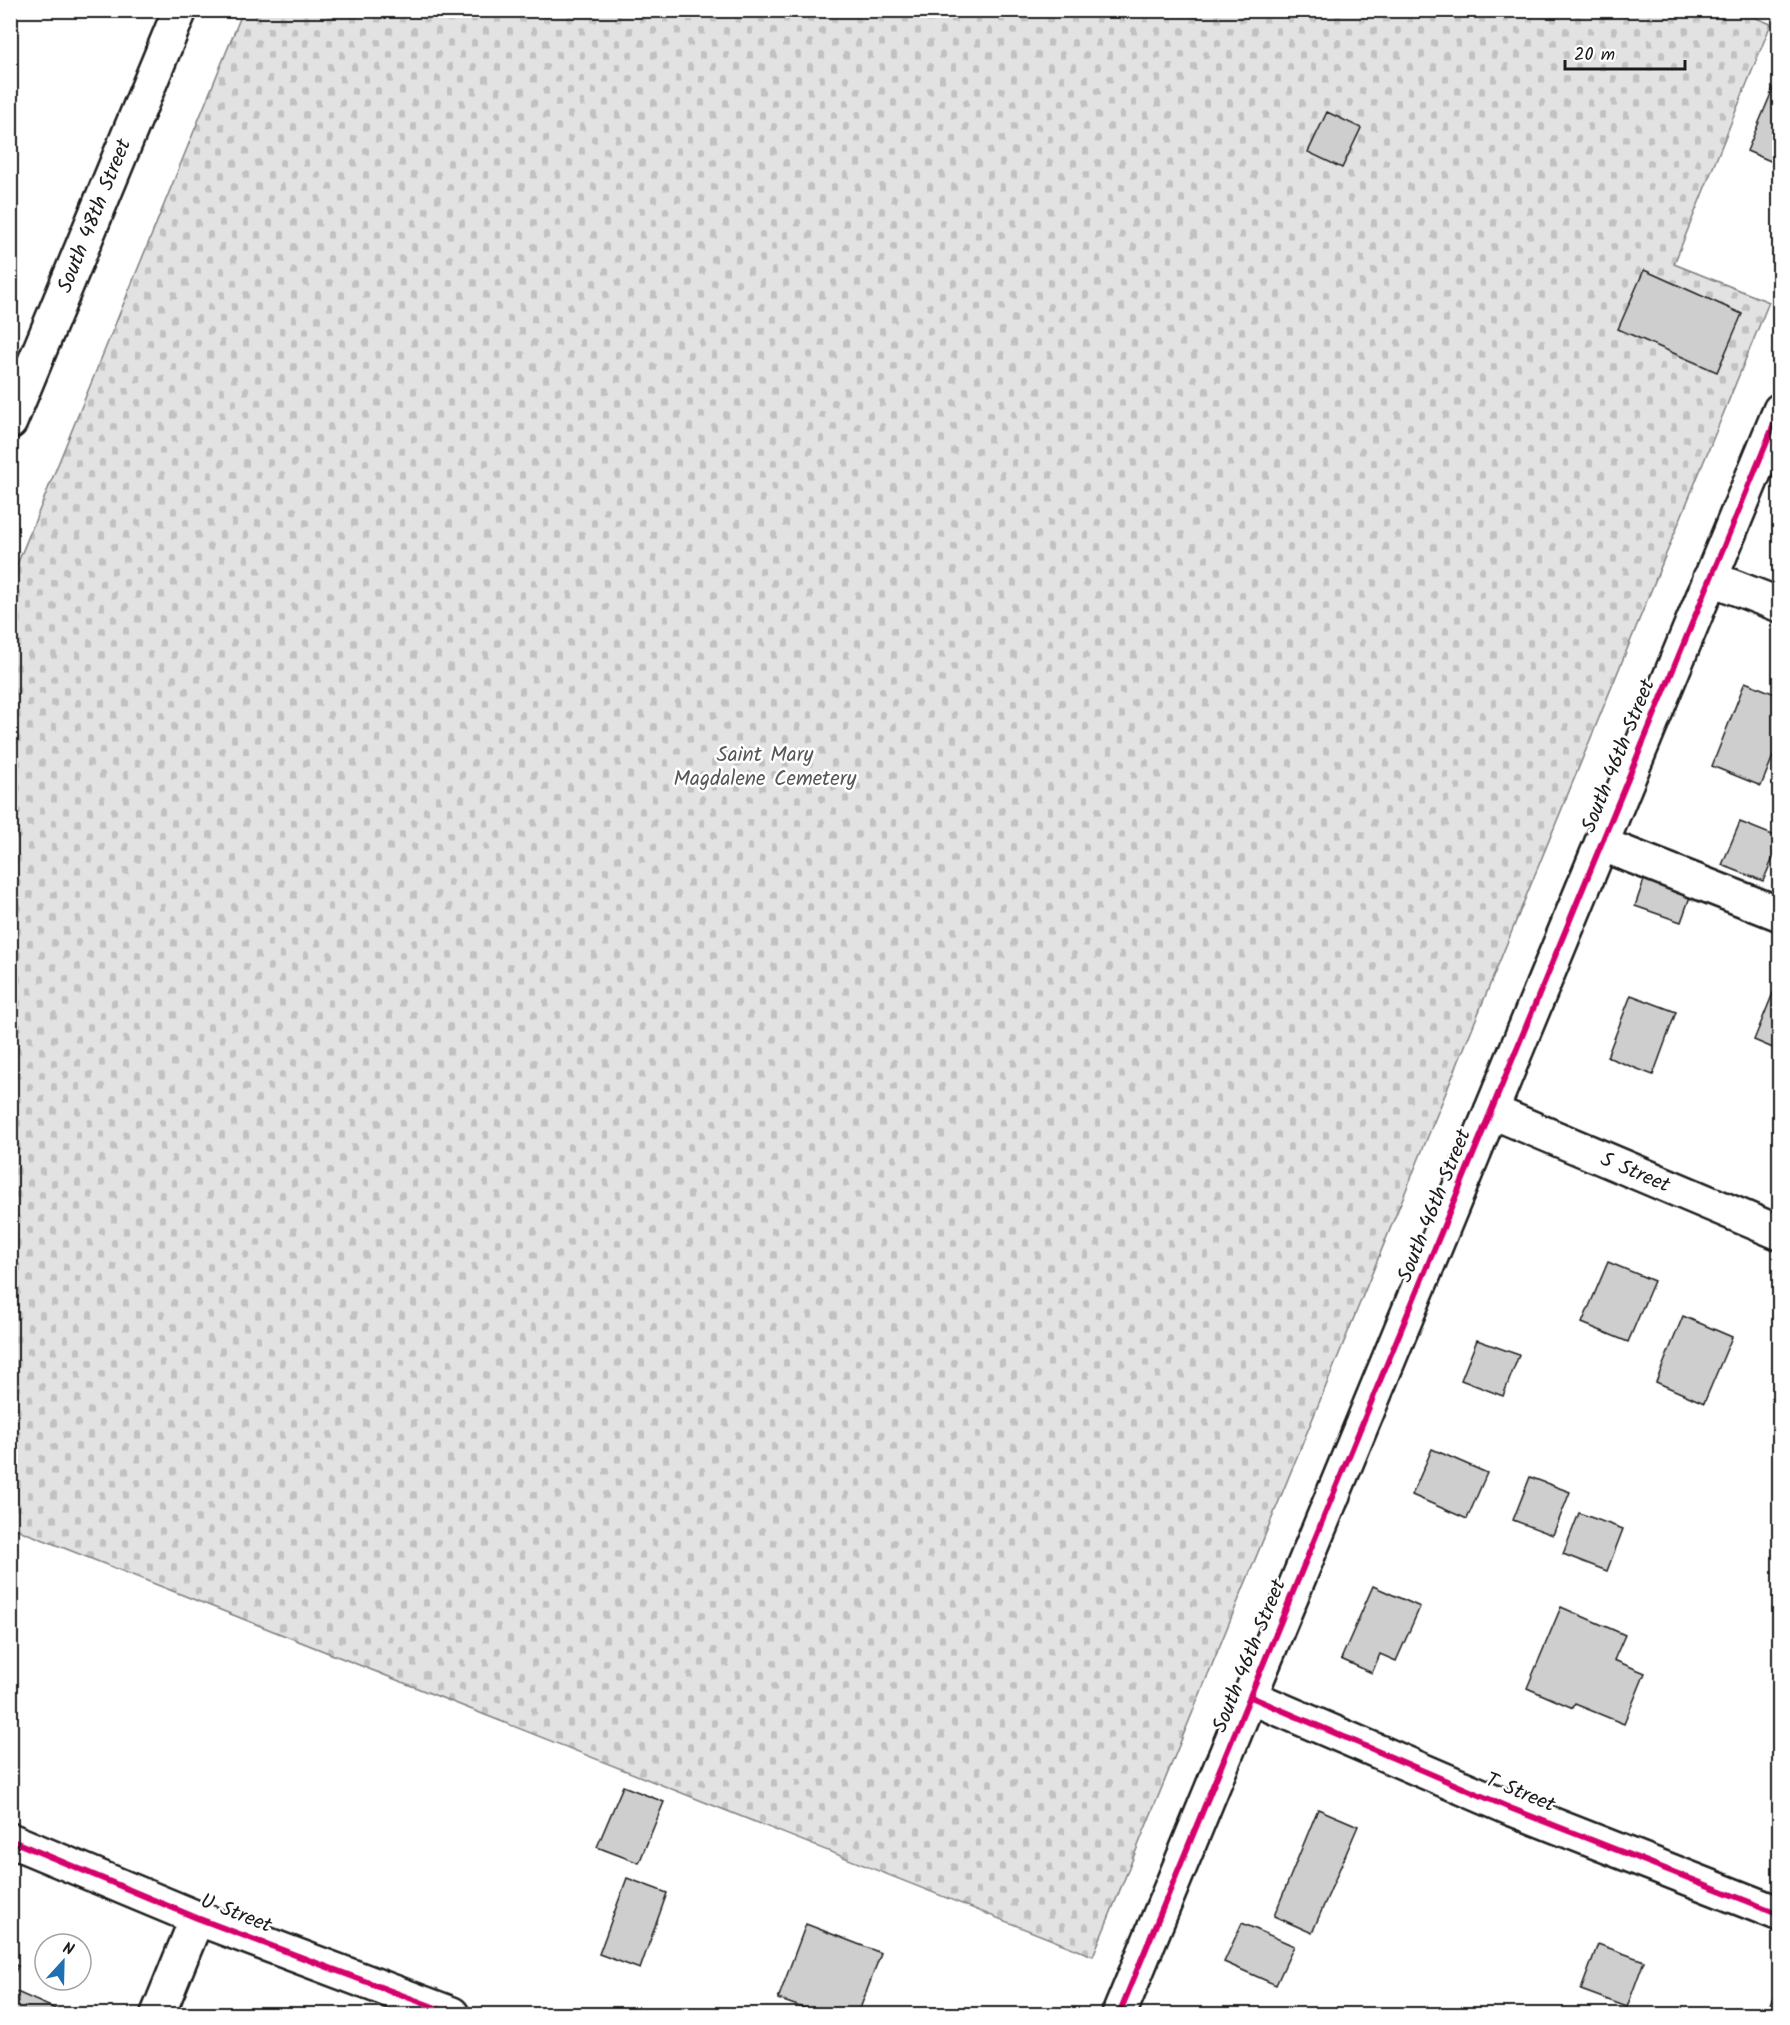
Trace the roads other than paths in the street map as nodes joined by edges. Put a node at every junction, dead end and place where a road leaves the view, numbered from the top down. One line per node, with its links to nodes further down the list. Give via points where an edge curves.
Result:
1 (180, 10): 3 (street, South 48th Street)
2 (1779, 410): 4 (street, South 46th Street)
3 (10, 422)
4 (1710, 578): 5 (street); 6 (street, South 46th Street)
5 (1779, 605)
6 (1601, 843): 7 (street); 8 (street, South 46th Street)
7 (1779, 914)
8 (1491, 1111): 9 (street, S Street); 10 (street, South 46th Street)
9 (1779, 1233)
10 (1251, 1697): 12 (street, T Street, via 1510,1808); 16 (street, South 46th Street)
11 (10, 1839): 13 (street, U Street)
12 (1779, 1914)
13 (197, 1918): 14 (street); 15 (street, U Street)
14 (158, 2014)
15 (452, 2014)
16 (1119, 2014)

